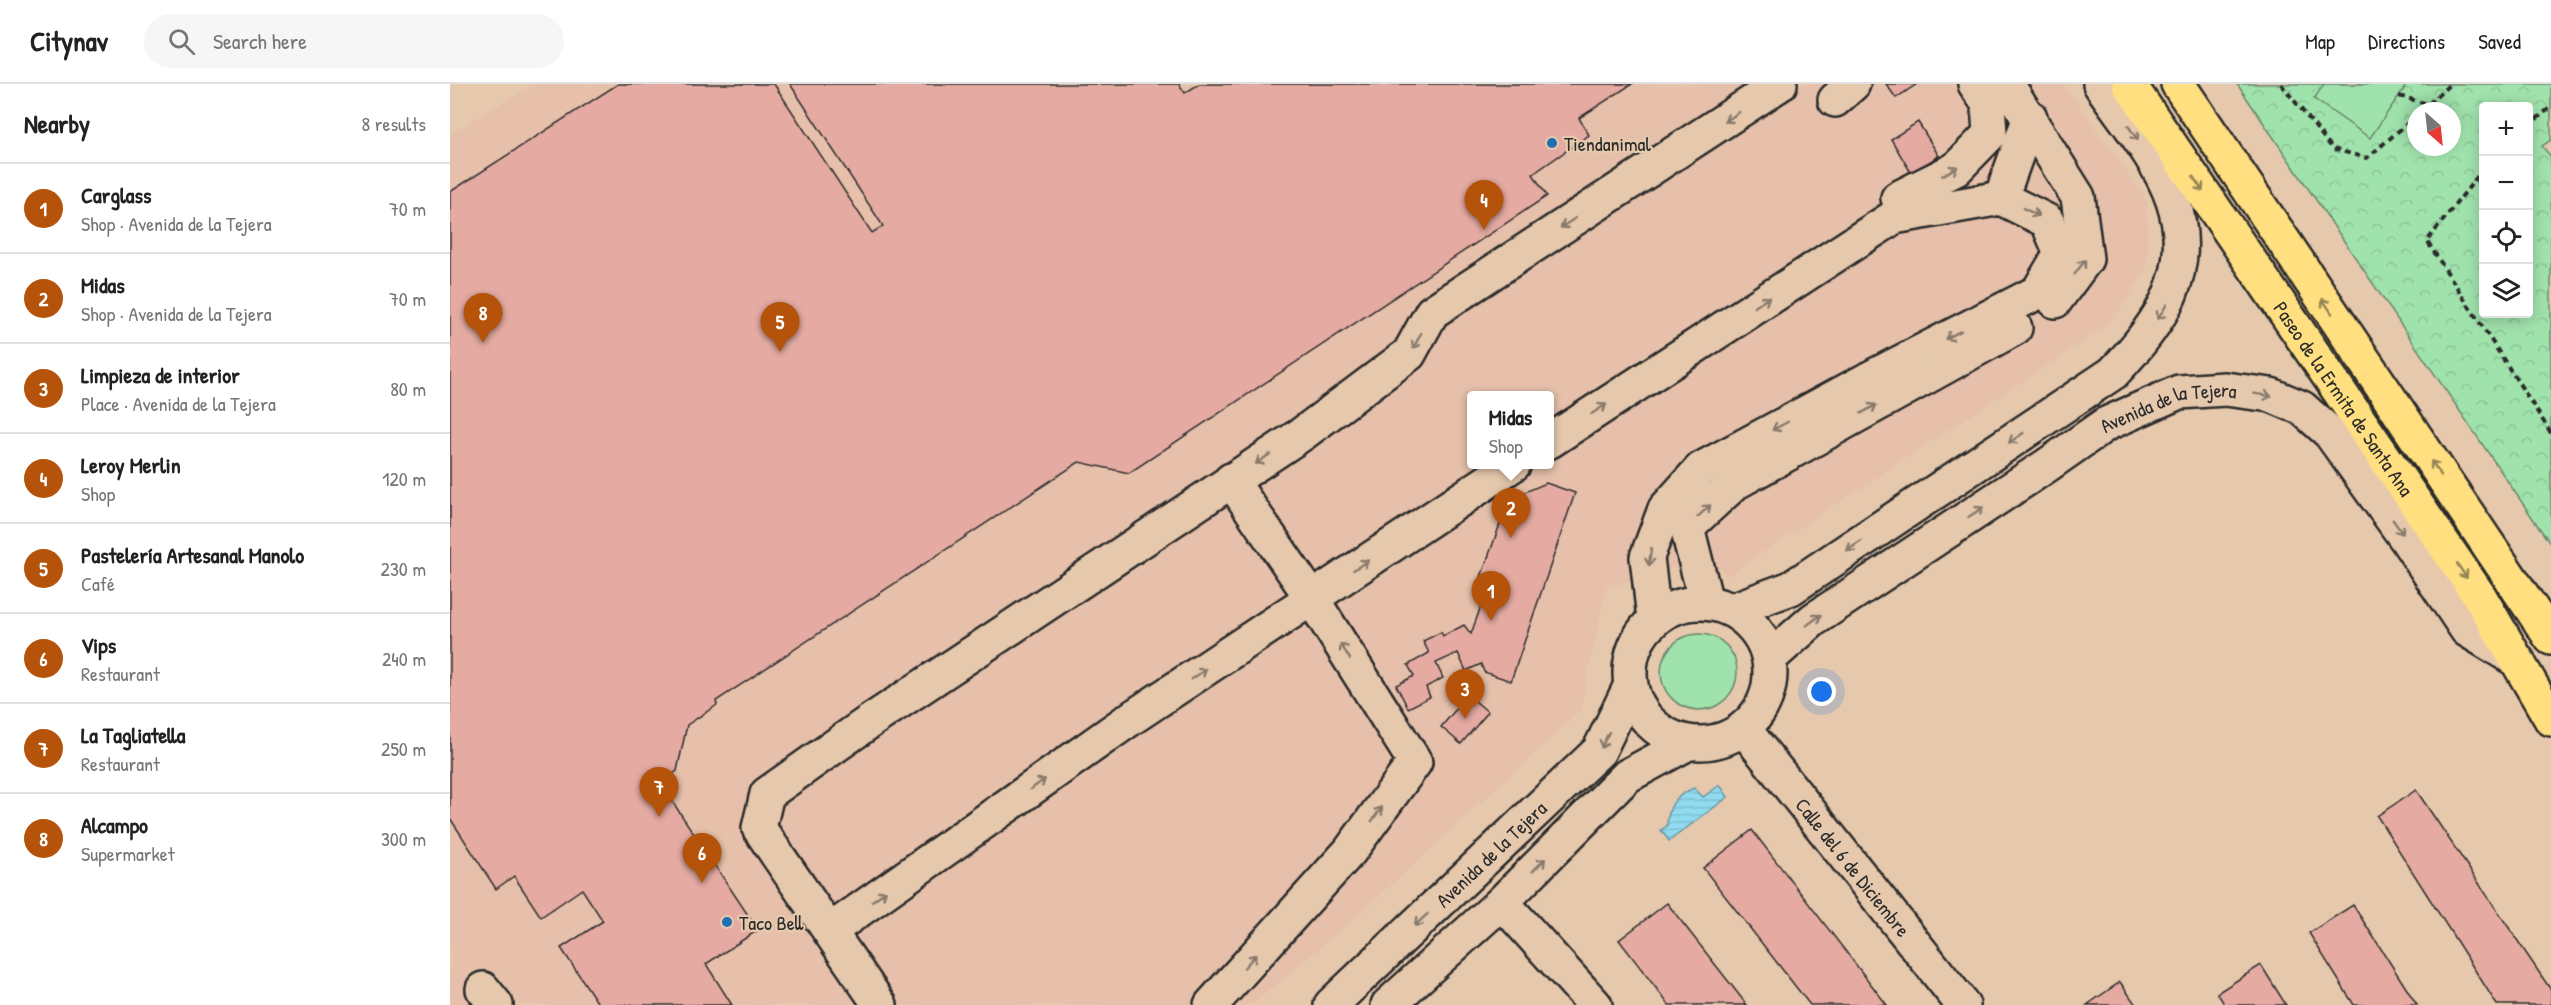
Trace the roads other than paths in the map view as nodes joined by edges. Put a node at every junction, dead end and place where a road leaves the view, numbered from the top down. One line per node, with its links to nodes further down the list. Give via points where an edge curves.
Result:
1 (1780, 84): 12 (street, one-way to 12, via 1432,312 1409,354 1302,434)
2 (1975, 84): 8 (street, one-way to 2, via 1956,169 1990,134 1988,103)
3 (2007, 84): 7 (street)
4 (2100, 84): 14 (street, Avenida de la Tejera, one-way to 14, via 2160,173 2173,201 2180,239 2178,273 2168,303 2142,342 2113,373 1791,588)
5 (2129, 84): 18 (main road, Paseo de la Ermita de Santa Ana, one-way to 18, via 2480,597)
6 (2178, 84): 16 (main road, Paseo de la Ermita de Santa Ana, one-way to 6)
7 (2030, 117): 9 (street); 14 (street, one-way to 7, via 1687,527 1735,483 2048,309 2086,259 2078,197)
8 (1898, 198)
9 (2001, 198): 10 (street, one-way to 9, via 1894,217); 15 (street, one-way to 15, via 2048,220 2061,253 2038,292 1701,469 1665,508 1647,557)
10 (1554, 438)
11 (1508, 469): 13 (street, one-way to 11)
12 (1231, 480): 13 (street); 24 (street, via 767,794 759,828)
13 (1311, 597): 24 (street, one-way to 13); 26 (street, one-way to 13, via 1350,851 1415,762)
14 (1719, 606): 15 (street, via 1687,604); 17 (street, via 1749,622)
15 (1654, 619): 19 (street, via 1633,650)
16 (2551, 638)
17 (1770, 658): 18 (street, Avenida de la Tejera, one-way to 18, via 1813,620 2106,424 2179,392 2224,389 2271,395 2302,408 2330,433 2467,630); 21 (street, via 1767,697)
18 (2518, 661): 20 (main road, Paseo de la Ermita de Santa Ana)
19 (1630, 687): 22 (street, via 1650,724); 27 (street, Avenida de la Tejera, one-way to 27, via 1599,751)
20 (2551, 719)
21 (1744, 729): 22 (street, via 1708,744); 30 (street, Calle del 6 de Diciembre)
22 (1688, 743): 23 (street, Avenida de la Tejera, one-way to 22, via 1627,776)
23 (1502, 902): 28 (street, Avenida de la Tejera); 29 (street)
24 (831, 930): 25 (street)
25 (880, 1005)
26 (1211, 1005)
27 (1331, 1005)
28 (1388, 1005)
29 (1595, 1005)
30 (1963, 1005)

